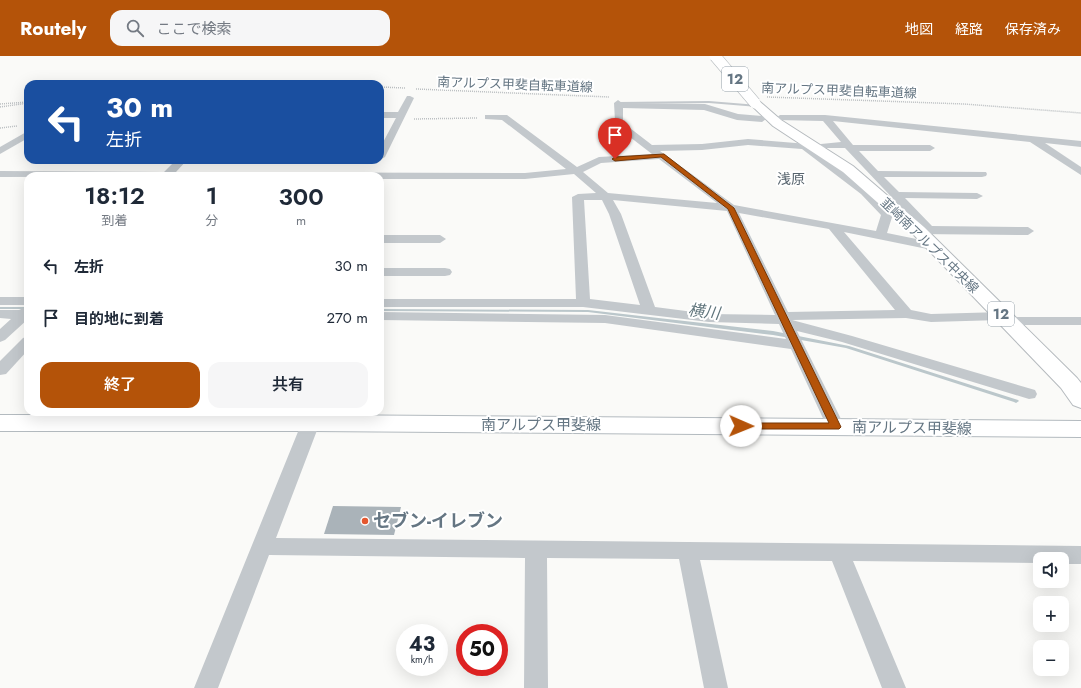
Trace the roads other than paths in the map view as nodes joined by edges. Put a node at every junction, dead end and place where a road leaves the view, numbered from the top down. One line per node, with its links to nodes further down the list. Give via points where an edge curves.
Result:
1 (715, 56): 4 (main road, 韮崎南アルプス中央線 / 12, bridge)
2 (409, 93): 6 (street)
3 (617, 102): 4 (lane); 10 (street, via 704,108 737,117); 16 (street, via 622,126)
4 (760, 102): 39 (main road, 韮崎南アルプス中央線 / 12, via 777,124 848,169)
5 (384, 115): 6 (street)
6 (400, 117): 18 (street)
7 (488, 117): 24 (street, via 504,117)
8 (780, 118): 9 (street)
9 (825, 118): 12 (street); 15 (street)
10 (762, 119)
11 (24, 136): 19 (street)
12 (1032, 139): 13 (street); 21 (street)
13 (1081, 144)
14 (824, 146): 15 (street)
15 (849, 147): 17 (street); 29 (street)
16 (652, 148): 20 (street); 38 (street, via 702,147 732,143 805,146 865,192 887,214)
17 (930, 148)
18 (384, 149)
19 (0, 151)
20 (662, 156): 24 (street, via 599,160); 35 (street)
21 (1062, 159): 22 (street); 26 (street)
22 (1081, 159)
23 (178, 164): 25 (street)
24 (576, 171): 31 (street, via 525,176); 33 (street)
25 (169, 172)
26 (1081, 172)
27 (0, 174): 28 (street)
28 (24, 174)
29 (874, 174): 30 (street); 32 (street)
30 (982, 174)
31 (384, 176)
32 (895, 195): 34 (street); 39 (street)
33 (604, 196): 35 (street, via 714,204); 46 (street, via 578,197); 49 (street, via 615,214)
34 (977, 196)
35 (731, 208): 36 (street); 56 (street)
36 (833, 226): 38 (street); 52 (street)
37 (1028, 230): 39 (street)
38 (880, 236): 39 (street)
39 (927, 236): 54 (main road, 韮崎南アルプス中央線 / 12)
40 (384, 239): 41 (street)
41 (440, 239)
42 (384, 272): 43 (street)
43 (445, 272)
44 (0, 301): 47 (street)
45 (384, 303): 46 (street)
46 (583, 303): 49 (street)
47 (24, 309)
48 (24, 310): 51 (street)
49 (649, 310): 56 (street)
50 (24, 313): 57 (street)
51 (0, 314)
52 (906, 314): 54 (street, via 931,318); 56 (street)
53 (384, 316): 56 (street, via 605,319)
54 (1005, 319): 55 (street); 61 (main road, 韮崎南アルプス中央線 / 12, via 1069,383)
55 (1081, 321)
56 (790, 329): 60 (street, via 847,339); 67 (street)
57 (0, 337)
58 (24, 345): 59 (street)
59 (0, 370)
60 (1029, 394)
61 (1081, 400)
62 (38, 417): 63 (main road, 南アルプス甲斐線); 66 (main road, 南アルプス甲斐線)
63 (105, 417): 64 (main road, 南アルプス甲斐線)
64 (204, 417): 65 (main road, 南アルプス甲斐線)
65 (314, 418): 67 (main road, 南アルプス甲斐線); 69 (street)
66 (0, 423)
67 (836, 427): 68 (main road, 南アルプス甲斐線)
68 (1081, 429)
69 (262, 546): 70 (street); 74 (street)
70 (536, 549): 71 (street); 75 (street)
71 (688, 551): 72 (street); 76 (street)
72 (839, 553): 73 (street); 77 (street)
73 (1081, 556)
74 (206, 688)
75 (536, 688)
76 (716, 688)
77 (894, 688)

